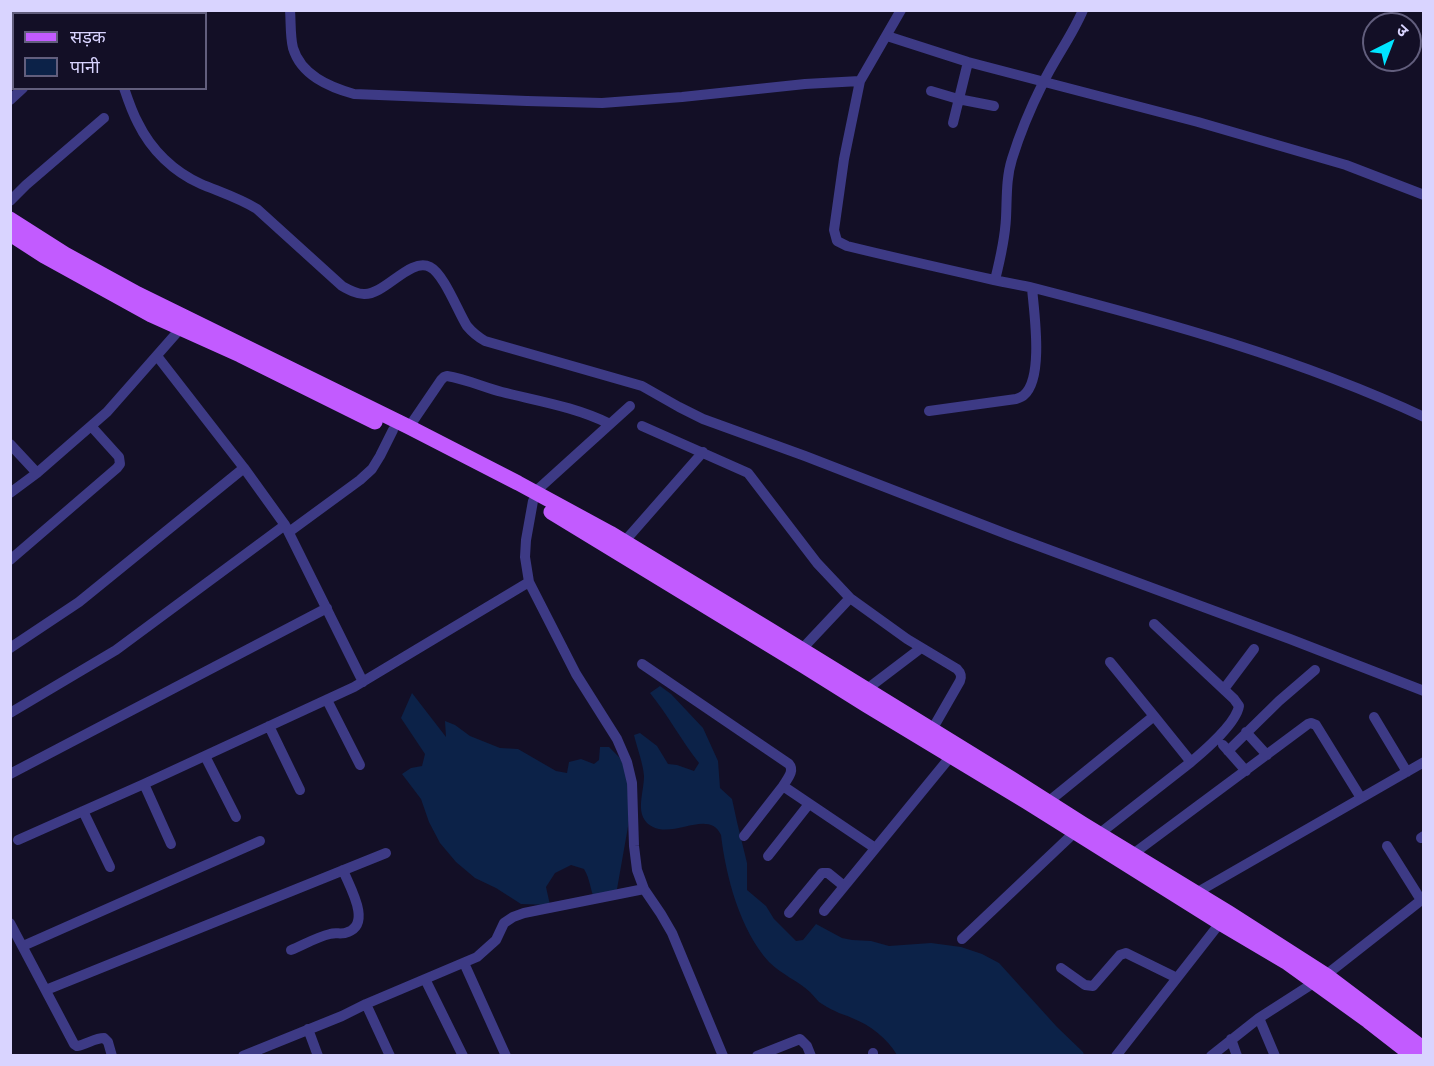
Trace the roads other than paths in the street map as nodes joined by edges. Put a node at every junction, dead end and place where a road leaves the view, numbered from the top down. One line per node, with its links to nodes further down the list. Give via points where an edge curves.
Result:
1 (290, 10): 6 (street, via 293,48 302,66 334,89 354,94 602,103)
2 (901, 10): 4 (street)
3 (1083, 10): 7 (street)
4 (887, 36): 5 (street); 6 (street)
5 (968, 62): 7 (street); 10 (street)
6 (860, 81): 18 (street, via 842,169 834,230 837,241)
7 (1044, 81): 14 (street, via 1346,165); 18 (street, via 1012,160 1003,249)
8 (125, 90): 53 (street, via 138,124 161,156 198,183 257,209 352,292 373,292 415,267 430,267 439,275 468,326 484,341 642,386 703,419)
9 (931, 91): 10 (street)
10 (958, 99): 11 (street); 13 (street)
11 (994, 106)
12 (104, 118): 15 (street)
13 (953, 123)
14 (1424, 195)
15 (10, 201)
16 (10, 219): 28 (main road, via 138,294)
17 (10, 234): 20 (main road, via 151,315)
18 (995, 280): 19 (street)
19 (1032, 288): 23 (street, via 1036,360 1026,394 1016,399); 24 (street, via 1243,348)
20 (181, 328): 21 (street); 29 (main road)
21 (157, 356): 26 (street); 32 (street)
22 (630, 406): 25 (street)
23 (928, 411)
24 (1424, 417)
25 (610, 424): 28 (street, via 574,409 447,376); 35 (street)
26 (91, 426): 33 (street); 38 (street, via 119,457 120,464)
27 (642, 426): 31 (street)
28 (409, 427): 35 (main road)
29 (393, 430): 35 (main road); 36 (street, via 372,469)
30 (10, 444): 33 (street)
31 (703, 452): 37 (street); 40 (street, via 747,473 817,563)
32 (244, 468): 36 (street); 43 (street, via 79,602)
33 (37, 473): 34 (street)
34 (10, 493)
35 (534, 497): 37 (main road); 39 (street, via 525,540); 60 (main road, via 726,619)
36 (287, 529): 41 (street); 55 (street, via 116,650)
37 (624, 542): 45 (main road)
38 (10, 560)
39 (529, 582): 50 (street); 94 (street, via 627,762 632,783 637,870)
40 (850, 598): 44 (street); 45 (street)
41 (327, 608): 50 (street); 71 (street)
42 (1154, 624): 52 (street)
43 (10, 648)
44 (921, 648): 51 (street); 60 (street, via 962,676)
45 (802, 649): 51 (main road)
46 (1254, 650): 52 (street)
47 (1110, 662): 56 (street)
48 (642, 664): 73 (street, via 789,764 792,770)
49 (1315, 670): 59 (street)
50 (363, 682): 54 (street)
51 (867, 689): 60 (main road)
52 (1224, 689): 61 (street, via 1239,706)
53 (1424, 691)
54 (327, 700): 58 (street); 68 (street)
55 (10, 713)
56 (1154, 716): 66 (street); 76 (street)
57 (1374, 717): 70 (street)
58 (269, 726): 64 (street); 74 (street)
59 (1246, 732): 62 (street); 63 (street)
60 (929, 735): 65 (main road); 76 (main road)
61 (1217, 738): 62 (street); 66 (street)
62 (1228, 751): 69 (street)
63 (1267, 755): 69 (street); 75 (street, via 1308,724 1316,725)
64 (206, 756): 72 (street); 79 (street)
65 (951, 756): 80 (main road); 87 (street)
66 (1191, 762): 81 (street)
67 (1424, 762): 70 (street)
68 (360, 765)
69 (1246, 771): 89 (street)
70 (1407, 772): 75 (street)
71 (10, 774)
72 (144, 784): 78 (street); 85 (street)
73 (783, 786): 77 (street); 82 (street)
74 (300, 790)
75 (1361, 798): 95 (street)
76 (1048, 802): 81 (main road)
77 (809, 804): 87 (street); 90 (street)
78 (83, 811): 83 (street); 91 (street)
79 (236, 817)
80 (1075, 832): 100 (main road); 101 (street)
81 (1100, 834): 89 (main road)
82 (744, 836)
83 (18, 840)
84 (260, 841): 102 (street)
85 (171, 844)
86 (1387, 846): 96 (street)
87 (875, 848): 93 (street)
88 (386, 853): 92 (street)
89 (1133, 854): 95 (main road)
90 (768, 856)
91 (110, 867)
92 (343, 870): 103 (street, via 359,911 357,925 347,933 329,934); 109 (street)
93 (843, 886): 97 (street); 98 (street, via 828,873 822,873)
94 (644, 889): 104 (street, via 513,916 487,950); 123 (street, via 672,933)
95 (1196, 892): 108 (main road)
96 (1422, 899): 108 (street)
97 (824, 911)
98 (789, 913)
99 (10, 922): 102 (street)
100 (1220, 923): 106 (street); 108 (main road)
101 (963, 939)
102 (23, 946): 109 (street)
103 (291, 950)
104 (464, 963): 107 (street); 122 (street)
105 (1061, 968): 106 (street, via 1085,985 1093,986 1126,953)
106 (1177, 978): 126 (street)
107 (425, 979): 110 (street); 121 (street)
108 (1320, 979): 111 (street); 114 (main road); 129 (main road)
109 (46, 990): 117 (street, via 74,1044 104,1038)
110 (366, 1004): 112 (street); 120 (street)
111 (1259, 1018): 113 (street); 128 (street)
112 (308, 1029): 115 (street); 119 (street)
113 (1232, 1039): 116 (street); 127 (street)
114 (1424, 1049)
115 (264, 1051): 118 (street)
116 (1217, 1054)
117 (112, 1056)
118 (243, 1056)
119 (318, 1056)
120 (390, 1056)
121 (463, 1056)
122 (506, 1056)
123 (723, 1056)
124 (756, 1056): 125 (street, via 800,1039)
125 (811, 1056)
126 (1116, 1056)
127 (1237, 1056)
128 (1275, 1056)
129 (1413, 1056)

